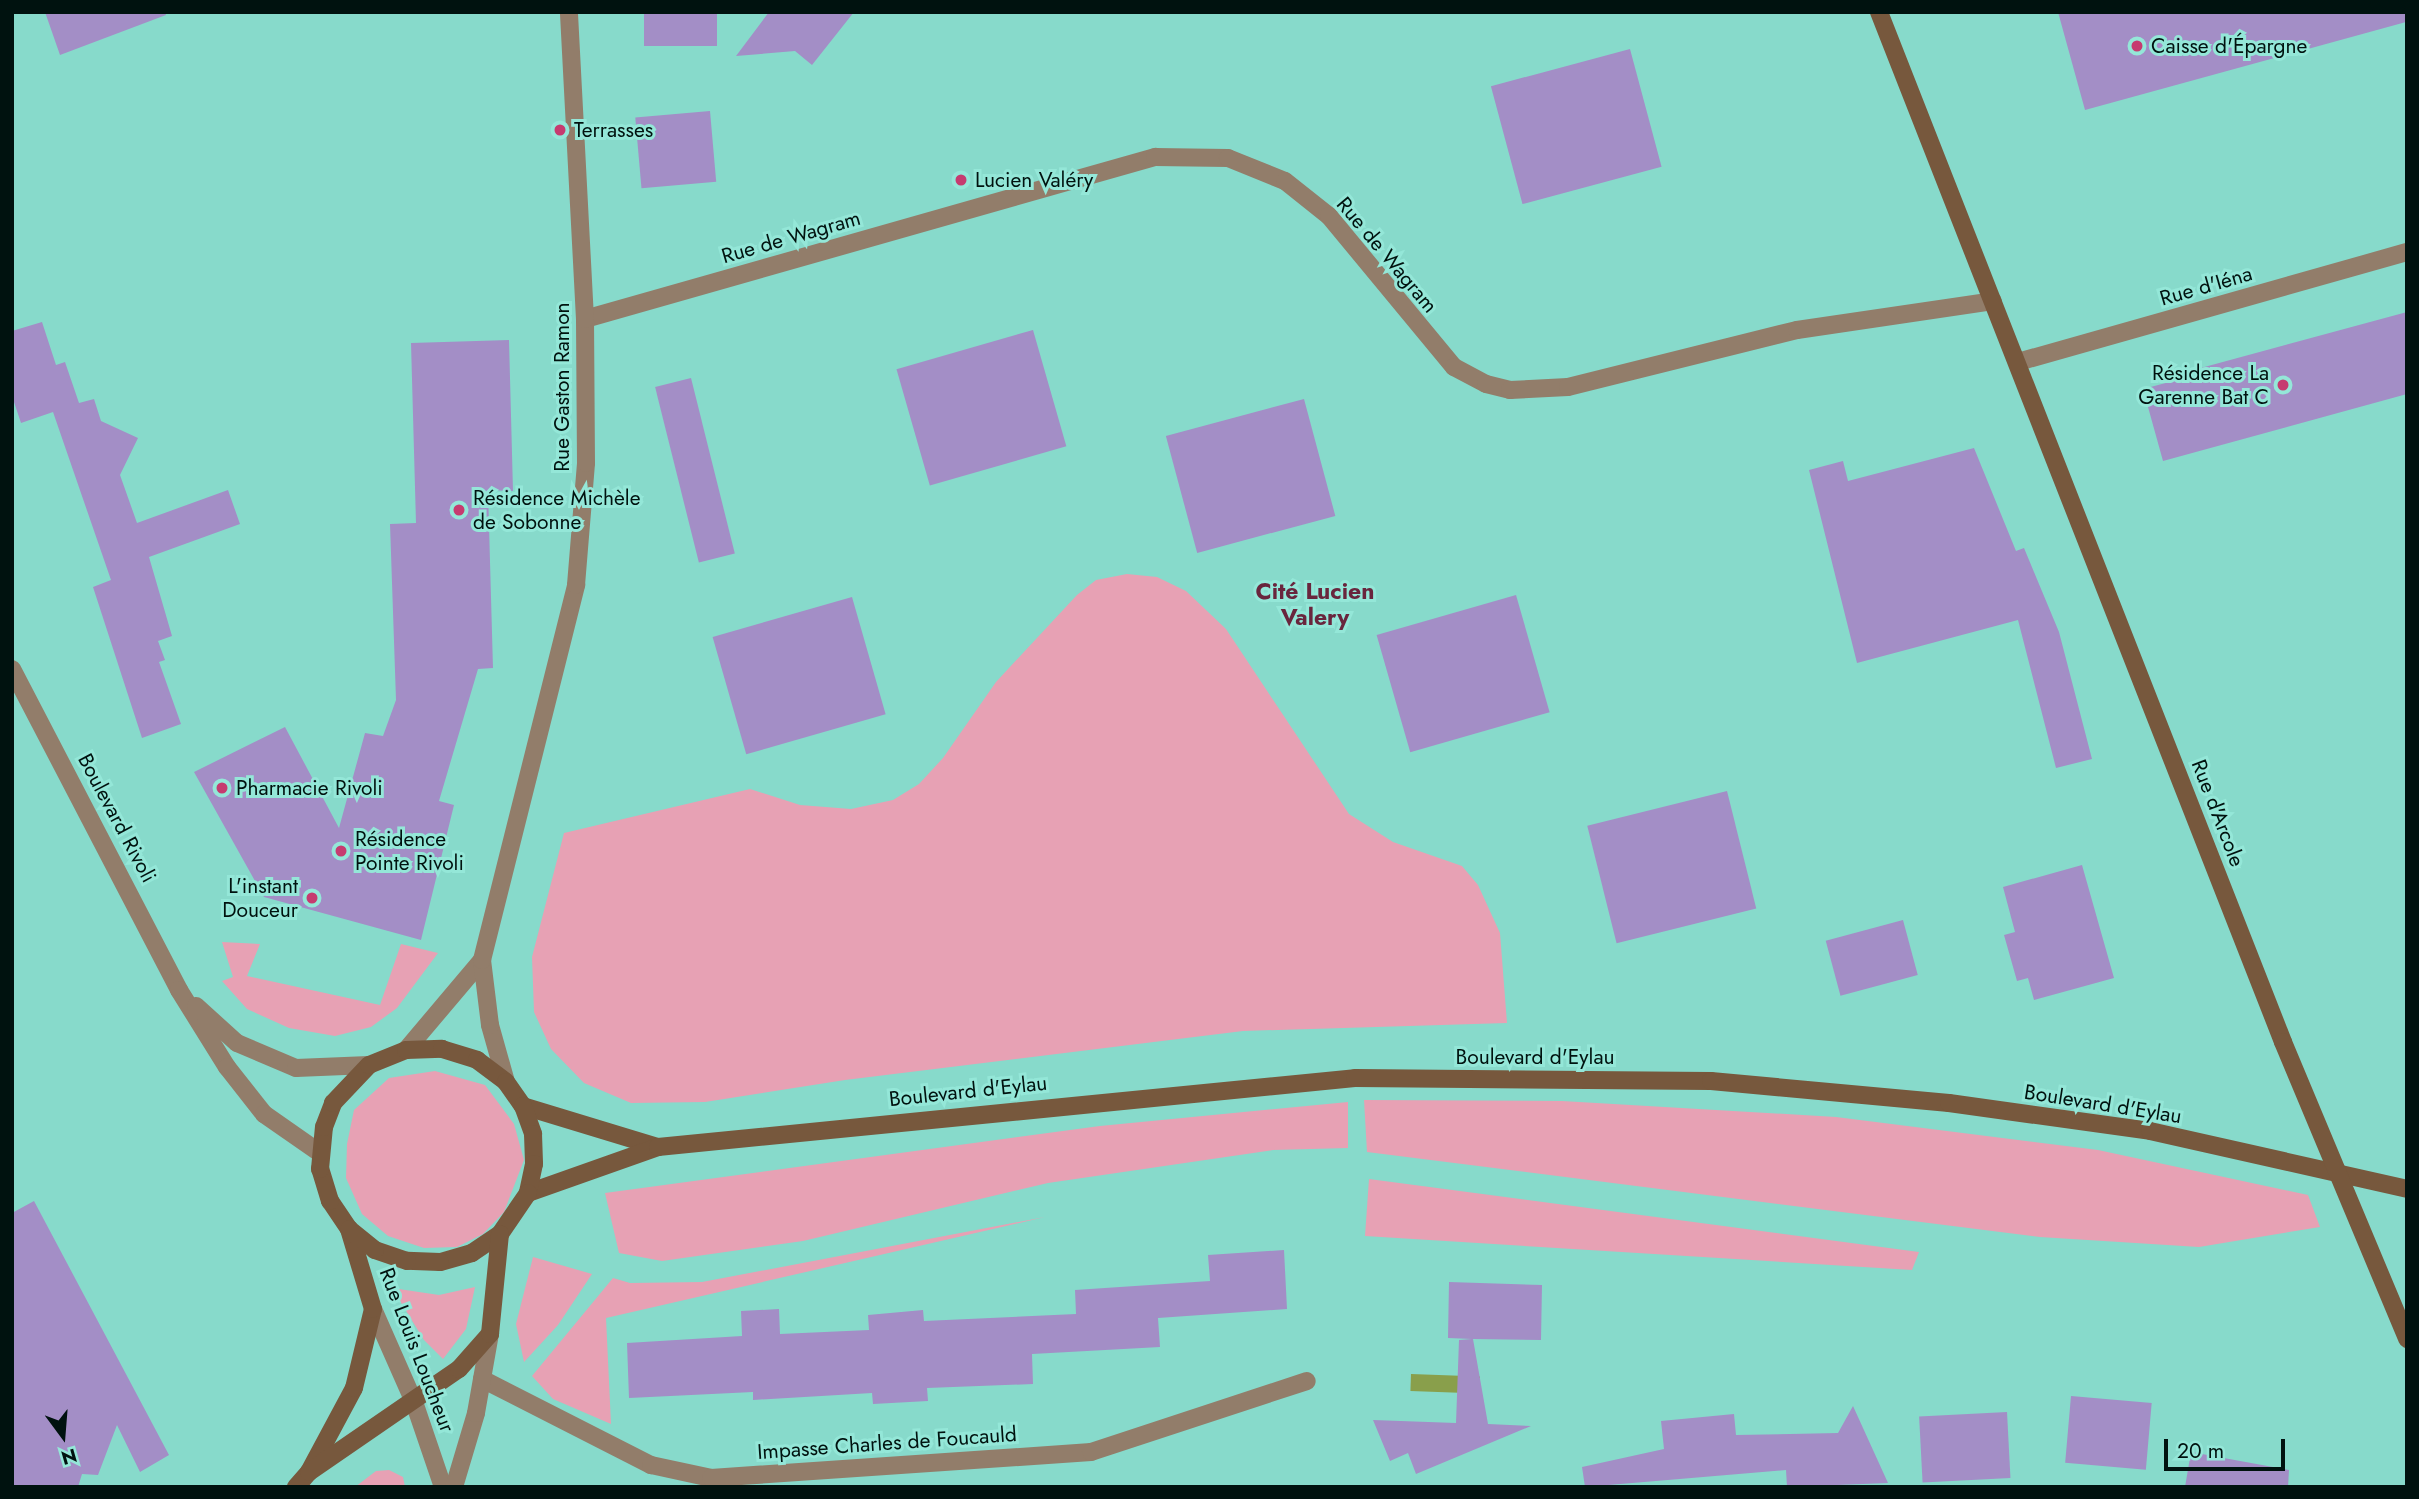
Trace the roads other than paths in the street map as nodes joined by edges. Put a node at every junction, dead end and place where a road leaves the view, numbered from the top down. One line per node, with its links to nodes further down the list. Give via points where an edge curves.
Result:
1 (569, 12): 5 (street, Rue Gaston Ramon)
2 (1879, 12): 4 (main road, Rue d'Arcole)
3 (2407, 252): 6 (street, Rue d'Iéna)
4 (1993, 301): 5 (street, Rue de Wagram, via 1797,330 1568,387 1510,390 1486,384 1454,367 1329,216 1285,181 1228,158 1155,158); 6 (main road, Rue d'Arcole)
5 (585, 319): 8 (street, Rue Gaston Ramon, via 586,463 576,585)
6 (2018, 362): 22 (main road, Rue d'Arcole, bridge, via 2283,1042)
7 (12, 668): 9 (street, Boulevard Rivoli)
8 (482, 960): 10 (street, Rue Gaston Ramon); 12 (street, Rue Gaston Ramon, via 490,1025)
9 (179, 990): 11 (street, Boulevard Rivoli, via 237,1043 296,1068); 15 (street, Boulevard Rivoli, via 227,1067 264,1114)
10 (406, 1050): 11 (main road); 12 (main road, via 442,1049 477,1060)
11 (369, 1065): 15 (main road, via 334,1103)
12 (506, 1082): 13 (main road)
13 (523, 1106): 14 (main road, Boulevard d'Eylau); 17 (main road, via 533,1144)
14 (658, 1147): 16 (main road, Boulevard d'Eylau, via 1355,1078 1712,1081 1949,1103 2150,1131); 17 (main road, Boulevard d'Eylau)
15 (320, 1153): 18 (main road, via 330,1201)
16 (2407, 1189)
17 (528, 1193): 19 (main road)
18 (349, 1229): 19 (main road, via 375,1250 407,1261 440,1262 472,1253); 20 (main road, Rue Louis Loucheur)
19 (500, 1234): 21 (main road, Rue Louis Loucheur)
20 (373, 1309): 25 (street, Rue Louis Loucheur); 26 (main road, via 354,1388)
21 (490, 1334): 23 (street, Rue Louis Loucheur); 25 (main road, via 459,1369)
22 (2407, 1339)
23 (482, 1378): 24 (street, Impasse Charles de Foucauld, via 651,1465 711,1478 1091,1452); 29 (street, Rue Louis Loucheur)
24 (1307, 1381)
25 (414, 1402): 26 (main road); 28 (street, Rue Louis Loucheur)
26 (309, 1472): 27 (main road)
27 (296, 1487)
28 (443, 1487)
29 (454, 1487)

